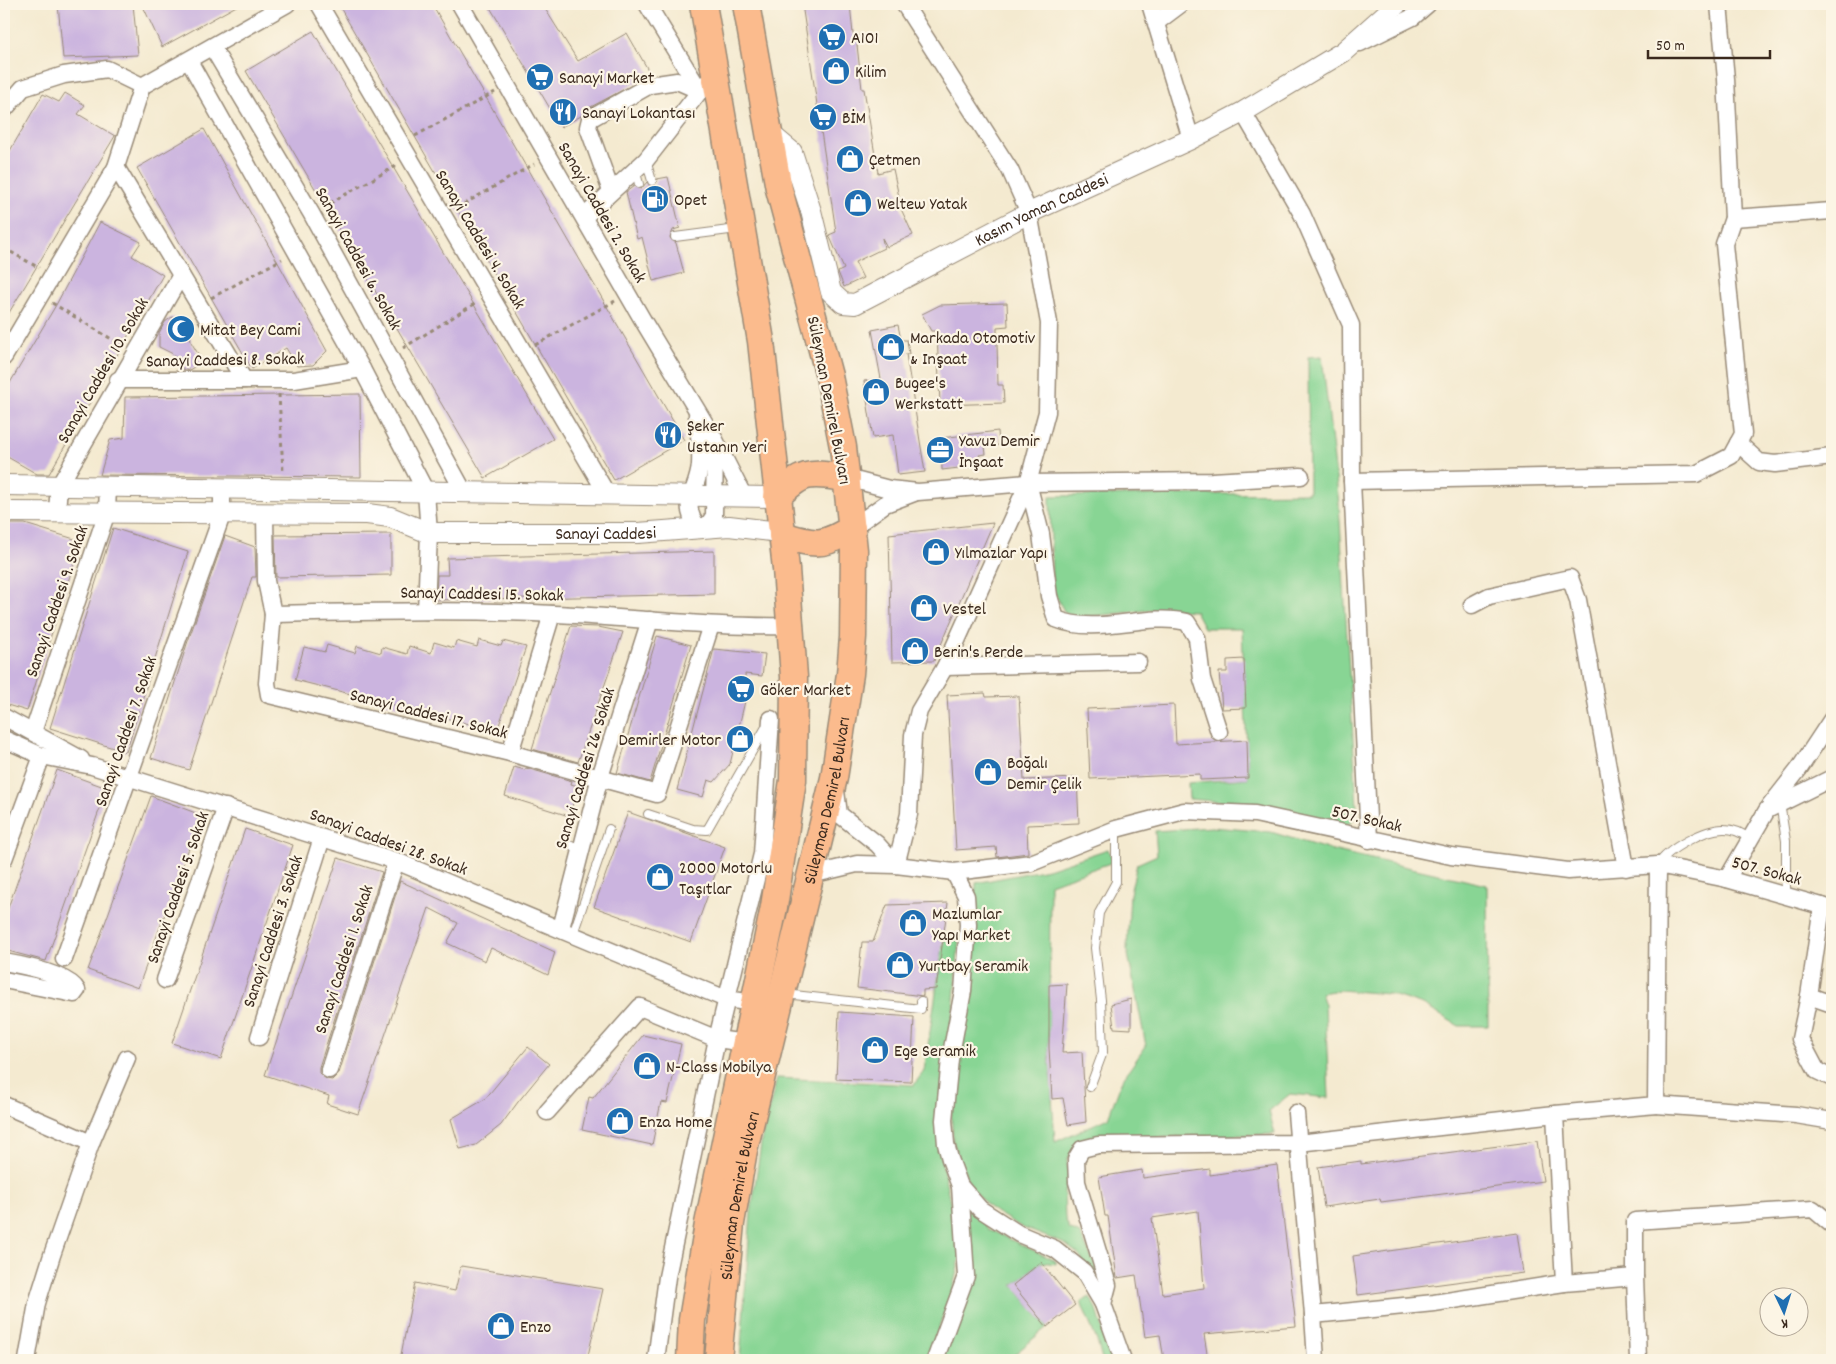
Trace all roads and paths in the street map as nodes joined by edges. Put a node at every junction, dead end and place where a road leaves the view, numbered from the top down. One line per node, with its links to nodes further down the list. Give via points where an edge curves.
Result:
1 (287, 4): 14 (street)
2 (319, 4): 24 (street, Sanayi Caddesi 4. Sokak)
3 (460, 4): 18 (street, Sanayi Caddesi 2. Sokak)
4 (647, 4): 17 (street)
5 (703, 4): 17 (highway, Süleyman Demirel Bulvarı)
6 (746, 4): 22 (highway, Süleyman Demirel Bulvarı)
7 (904, 4): 33 (street, via 1010,170)
8 (1150, 4): 13 (street)
9 (1181, 4): 13 (street)
10 (1396, 4): 15 (street, Kasım Yaman Caddesi)
11 (1428, 4): 15 (street, via 1413,17)
12 (1719, 4): 36 (street)
13 (1157, 22): 23 (street)
14 (212, 47): 16 (street); 32 (street, Sanayi Caddesi 6. Sokak)
15 (1343, 52): 21 (street, Kasım Yaman Caddesi)
16 (189, 60): 19 (street); 40 (street)
17 (707, 83): 28 (street); 30 (street, via 678,81 650,85 590,119 588,126); 37 (highway, Süleyman Demirel Bulvarı)
18 (507, 85): 24 (path); 25 (street, Sanayi Caddesi 2. Sokak)
19 (142, 86): 20 (street, via 107,69 64,75 22,88); 27 (street)
20 (4, 110)
21 (1243, 112): 23 (street, Kasım Yaman Caddesi); 61 (street, via 1302,214 1351,325)
22 (768, 132): 33 (street, Kasım Yaman Caddesi, via 792,152 831,292 843,303 855,304); 60 (highway, Süleyman Demirel Bulvarı, via 779,189 829,376)
23 (1191, 139): 33 (street, Kasım Yaman Caddesi)
24 (401, 144): 26 (street, Sanayi Caddesi 4. Sokak)
25 (548, 156): 34 (path); 35 (street, Sanayi Caddesi 2. Sokak)
26 (410, 158): 32 (path); 34 (street, Sanayi Caddesi 4. Sokak)
27 (116, 167): 41 (street); 42 (street)
28 (640, 171): 29 (lane); 30 (street)
29 (652, 181)
30 (611, 191): 35 (street)
31 (1832, 211): 36 (street)
32 (311, 213): 49 (street, Sanayi Caddesi 6. Sokak)
33 (1029, 213): 62 (street, via 1049,323 1047,412)
34 (444, 216): 43 (street, Sanayi Caddesi 4. Sokak)
35 (584, 217): 44 (street, Sanayi Caddesi 2. Sokak)
36 (1733, 218): 57 (street, via 1724,244 1743,434)
37 (742, 228): 38 (lane); 75 (highway, Süleyman Demirel Bulvarı, via 761,341)
38 (677, 234)
39 (4, 248): 42 (path)
40 (296, 251): 46 (path); 51 (street)
41 (181, 275): 46 (street); 48 (street, Sanayi Caddesi 10. Sokak)
42 (52, 276): 45 (street)
43 (490, 294): 47 (street, Sanayi Caddesi 4. Sokak); 49 (path)
44 (628, 294): 47 (path); 55 (street, Sanayi Caddesi 2. Sokak)
45 (40, 296): 48 (path); 50 (street)
46 (199, 305): 53 (street)
47 (524, 351): 71 (street, Sanayi Caddesi 4. Sokak)
48 (135, 353): 52 (street, Sanayi Caddesi 10. Sokak)
49 (391, 356): 69 (street, Sanayi Caddesi 6. Sokak)
50 (4, 357)
51 (362, 369): 54 (street, Sanayi Caddesi 8. Sokak); 68 (street)
52 (118, 380): 53 (street, Sanayi Caddesi 8. Sokak); 64 (street, Sanayi Caddesi 10. Sokak)
53 (244, 380): 54 (street, Sanayi Caddesi 8. Sokak)
54 (279, 380): 67 (path)
55 (697, 413): 56 (street, Sanayi Caddesi 2. Sokak); 72 (street, Sanayi Caddesi 2. Sokak, via 700,467)
56 (715, 440): 73 (street); 74 (street, Sanayi Caddesi 2. Sokak)
57 (1738, 443): 58 (street, via 1759,462 1775,464); 61 (street, via 1730,456 1696,474)
58 (1832, 457)
59 (1301, 476): 62 (street)
60 (847, 478): 70 (street, via 889,490); 75 (highway, via 801,476); 82 (highway, Süleyman Demirel Bulvarı)
61 (1352, 481): 114 (street)
62 (1028, 483): 70 (street); 93 (street); 98 (street, via 1056,619 1068,624 1097,625 1170,618 1187,622 1197,638 1202,679)
63 (4, 485): 64 (street, Sanayi Caddesi)
64 (59, 486): 65 (street, Sanayi Caddesi); 76 (street)
65 (108, 487): 66 (street, Sanayi Caddesi); 78 (street)
66 (222, 488): 67 (street, Sanayi Caddesi); 80 (street)
67 (284, 489): 68 (street, Sanayi Caddesi)
68 (426, 492): 69 (street, Sanayi Caddesi); 83 (street)
69 (464, 492): 71 (street, Sanayi Caddesi)
70 (918, 492): 82 (street, via 885,504)
71 (607, 494): 72 (street, Sanayi Caddesi)
72 (692, 496): 73 (street, Sanayi Caddesi); 81 (street, via 688,504 689,516)
73 (714, 496): 74 (street, Sanayi Caddesi); 81 (street, via 714,516)
74 (744, 497): 75 (street, Sanayi Caddesi)
75 (777, 497): 84 (highway, Süleyman Demirel Bulvarı)
76 (57, 511): 77 (street, Sanayi Caddesi); 78 (street, Sanayi Caddesi)
77 (4, 512)
78 (107, 512): 80 (street, Sanayi Caddesi); 97 (street, Sanayi Caddesi 9. Sokak)
79 (265, 514): 80 (street, Sanayi Caddesi); 83 (street, Sanayi Caddesi, via 367,514 390,517); 87 (street, via 266,581)
80 (222, 515): 104 (street, Sanayi Caddesi 7. Sokak)
81 (702, 526): 83 (street, Sanayi Caddesi, via 638,533); 84 (street, Sanayi Caddesi, via 729,526)
82 (852, 528): 84 (highway, via 820,544); 105 (highway, Süleyman Demirel Bulvarı, via 854,568 850,674)
83 (428, 533): 86 (street)
84 (782, 535): 91 (highway, Süleyman Demirel Bulvarı)
85 (1472, 605): 119 (street, via 1489,596 1570,578 1578,600)
86 (426, 611): 87 (street, Sanayi Caddesi 15. Sokak); 88 (street, Sanayi Caddesi 15. Sokak)
87 (273, 614): 100 (street, Sanayi Caddesi 17. Sokak, via 267,683 269,695)
88 (552, 614): 89 (street, Sanayi Caddesi 15. Sokak); 100 (street)
89 (650, 620): 90 (street, Sanayi Caddesi 15. Sokak); 103 (street, Sanayi Caddesi 26. Sokak)
90 (710, 625): 91 (street, Sanayi Caddesi 15. Sokak); 103 (street, Sanayi Caddesi 17. Sokak, via 657,794)
91 (790, 626): 134 (highway, Süleyman Demirel Bulvarı, via 794,677 793,780 774,907)
92 (1138, 662): 93 (street)
93 (945, 667): 117 (street, via 919,712 914,735 909,814)
94 (4, 717): 97 (street)
95 (771, 719): 109 (lane, via 707,830); 132 (street, via 762,854)
96 (1832, 719): 107 (street)
97 (34, 732): 102 (street)
98 (1220, 732)
99 (4, 738): 101 (street, Sanayi Caddesi 28. Sokak)
100 (510, 753): 103 (street, Sanayi Caddesi 17. Sokak)
101 (42, 756): 102 (street, Sanayi Caddesi 28. Sokak); 115 (street)
102 (92, 766): 104 (street, Sanayi Caddesi 28. Sokak)
103 (600, 777): 125 (street, Sanayi Caddesi 26. Sokak, via 574,848)
104 (130, 778): 108 (street, Sanayi Caddesi 28. Sokak); 126 (street, Sanayi Caddesi 7. Sokak)
105 (834, 778): 117 (street, via 839,814 877,844); 121 (highway, Süleyman Demirel Bulvarı)
106 (1832, 778): 107 (street)
107 (1773, 806): 113 (street); 123 (lane, via 1786,842)
108 (226, 807): 112 (street, Sanayi Caddesi 28. Sokak); 129 (street, Sanayi Caddesi 5. Sokak)
109 (648, 814)
110 (609, 829): 125 (lane)
111 (1116, 829): 114 (street, 507. Sokak, via 1184,811 1255,814); 120 (street, 507. Sokak, via 1031,863); 142 (lane, via 1116,882 1099,913 1095,948 1103,1052)
112 (322, 838): 116 (street, Sanayi Caddesi 28. Sokak); 136 (street, Sanayi Caddesi 3. Sokak)
113 (1750, 839): 118 (lane, via 1738,831 1716,829 1668,851); 122 (street)
114 (1369, 840): 119 (street, 507. Sokak, via 1451,856 1568,871)
115 (4, 859)
116 (396, 861): 125 (street, Sanayi Caddesi 28. Sokak); 140 (street, Sanayi Caddesi 1. Sokak)
117 (896, 865): 120 (street, 507. Sokak); 121 (street, 507. Sokak, via 857,864)
118 (1658, 865): 119 (street, 507. Sokak); 122 (street, 507. Sokak); 144 (street)
119 (1626, 868)
120 (954, 872): 151 (street, via 966,896 968,925 963,991 950,1059 944,1120 946,1144)
121 (811, 875): 130 (highway, Süleyman Demirel Bulvarı)
122 (1727, 879): 123 (street, 507. Sokak)
123 (1786, 896): 124 (street, 507. Sokak)
124 (1827, 907): 131 (street)
125 (567, 931): 132 (street, Sanayi Caddesi 28. Sokak)
126 (64, 959)
127 (4, 962): 128 (street, via 58,977 75,985 77,990 74,994)
128 (4, 980)
129 (165, 980)
130 (783, 994): 133 (lane, via 920,1009); 152 (highway, Süleyman Demirel Bulvarı, via 744,1150)
131 (1809, 996): 135 (street); 141 (street, via 1800,1039 1817,1071)
132 (726, 999): 134 (street, Sanayi Caddesi 28. Sokak); 137 (street)
133 (922, 1001)
134 (754, 1003): 138 (highway, Süleyman Demirel Bulvarı)
135 (1832, 1004)
136 (259, 1037)
137 (717, 1039): 138 (street); 145 (street, via 640,1007); 159 (street, via 667,1277)
138 (745, 1043): 152 (highway, Süleyman Demirel Bulvarı)
139 (127, 1058): 149 (street)
140 (329, 1070)
141 (1832, 1078)
142 (1090, 1087)
143 (4, 1105): 149 (street)
144 (1656, 1105): 147 (street); 148 (street, via 1796,1115)
145 (547, 1112)
146 (1296, 1113): 150 (street)
147 (1555, 1114): 150 (street); 155 (street)
148 (1832, 1121)
149 (91, 1143): 158 (street, via 37,1303)
150 (1298, 1143): 156 (street, via 1098,1145 1082,1149 1076,1159 1077,1182 1108,1285); 157 (street)
151 (960, 1186): 156 (street, via 980,1209 1019,1234 1055,1249 1084,1272); 164 (street, via 966,1276)
152 (720, 1223): 160 (highway, via 682,1312); 161 (highway, Süleyman Demirel Bulvarı, via 692,1320); 162 (highway, Süleyman Demirel Bulvarı); 163 (highway, via 732,1318)
153 (1832, 1225): 154 (street, via 1812,1209 1635,1221)
154 (1635, 1277): 155 (street); 167 (street)
155 (1564, 1283): 157 (street, via 1434,1303)
156 (1103, 1304): 165 (street)
157 (1313, 1315): 166 (street)
158 (27, 1360)
159 (656, 1360)
160 (678, 1360)
161 (690, 1360)
162 (718, 1360)
163 (728, 1360)
164 (935, 1360)
165 (1124, 1360)
166 (1316, 1360)
167 (1638, 1360)

